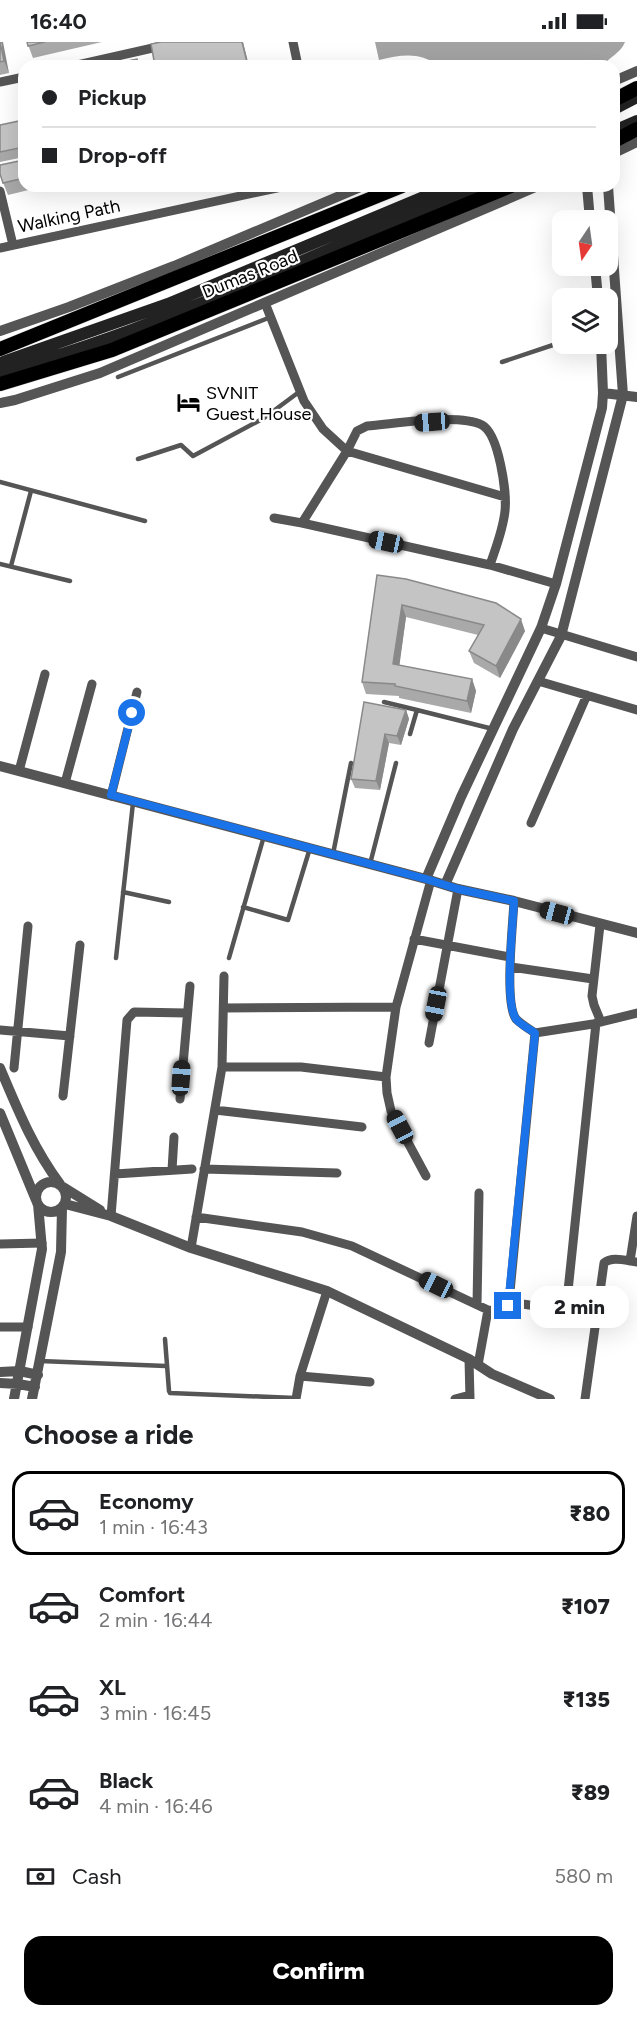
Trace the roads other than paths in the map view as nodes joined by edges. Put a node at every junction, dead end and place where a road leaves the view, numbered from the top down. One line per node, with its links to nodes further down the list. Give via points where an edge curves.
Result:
1 (179, 42): 3 (street)
2 (293, 42): 4 (street)
3 (100, 60)
4 (297, 60)
5 (637, 71): 7 (street)
6 (18, 78): 8 (street)
7 (620, 78)
8 (0, 82)
9 (637, 88): 10 (main road)
10 (620, 97)
11 (637, 97): 12 (main road)
12 (620, 106)
13 (637, 121): 14 (main road)
14 (620, 128)
15 (637, 129): 16 (main road)
16 (620, 138)
17 (637, 142): 18 (street)
18 (620, 150)
19 (0, 191): 30 (street)
20 (258, 192): 30 (street, Walking Path)
21 (349, 192): 34 (street, via 69,308)
22 (387, 192): 36 (main road, Dumas Road)
23 (436, 192): 39 (main road, via 168,304)
24 (465, 192): 40 (main road, via 199,305)
25 (496, 192): 42 (main road, Dumas Road, via 112,350)
26 (524, 192): 32 (street)
27 (588, 192): 29 (street)
28 (608, 192): 45 (street)
29 (589, 210)
30 (14, 245): 31 (street, Walking Path)
31 (0, 248)
32 (265, 303): 33 (street); 47 (street, via 100,373)
33 (271, 317): 41 (lane); 43 (street)
34 (0, 331)
35 (552, 345): 38 (lane)
36 (0, 349)
37 (601, 354): 44 (street)
38 (502, 362)
39 (0, 363)
40 (0, 373)
41 (118, 377)
42 (0, 384)
43 (302, 391): 48 (street, via 304,401 323,429); 49 (lane, via 264,418 193,456 181,445)
44 (603, 393): 45 (street); 60 (street)
45 (623, 395): 46 (street); 62 (street)
46 (637, 397)
47 (0, 403)
48 (347, 451): 52 (street); 52 (street, via 357,431 367,426 453,420 482,425 490,431 496,448); 55 (street)
49 (138, 459)
50 (0, 482): 51 (lane)
51 (31, 491): 54 (lane); 58 (lane)
52 (505, 497): 57 (street, via 502,530)
53 (274, 518): 55 (street)
54 (146, 521)
55 (302, 523): 57 (street)
56 (0, 564): 58 (lane)
57 (490, 565): 60 (street)
58 (11, 566): 59 (lane)
59 (70, 581)
60 (556, 584): 61 (street)
61 (541, 628): 62 (street); 72 (street)
62 (561, 636): 63 (street); 65 (street)
63 (637, 657)
64 (45, 674): 77 (street)
65 (538, 681): 68 (street); 87 (street)
66 (92, 684): 78 (street)
67 (137, 692): 79 (street)
68 (587, 695): 71 (street); 81 (street)
69 (384, 702): 70 (lane)
70 (417, 710): 72 (lane); 73 (lane)
71 (637, 710)
72 (494, 729): 86 (street, via 461,797)
73 (410, 735)
74 (351, 763): 84 (lane)
75 (396, 763): 85 (lane)
76 (0, 766): 77 (street)
77 (19, 771): 78 (street)
78 (65, 783): 79 (street)
79 (111, 795): 80 (street)
80 (133, 801): 82 (street); 89 (lane)
81 (531, 823)
82 (264, 836): 83 (street); 92 (lane)
83 (309, 848): 84 (street); 92 (lane, via 288,920)
84 (333, 854): 85 (street)
85 (370, 864): 86 (street)
86 (429, 879): 87 (street); 96 (street)
87 (445, 885): 88 (street)
88 (458, 889): 90 (street); 98 (street)
89 (123, 891): 91 (lane); 100 (lane)
90 (514, 901): 93 (street); 99 (street)
91 (169, 902)
92 (243, 907): 101 (lane)
93 (600, 925): 95 (street); 104 (street)
94 (28, 926): 112 (street)
95 (637, 933)
96 (414, 939): 98 (street); 106 (street)
97 (80, 945): 114 (street)
98 (447, 946): 99 (street); 115 (street)
99 (510, 957): 102 (street)
100 (116, 958)
101 (229, 958)
102 (511, 968): 104 (street); 113 (street, via 512,1010)
103 (224, 976): 107 (street)
104 (593, 979): 110 (street, via 592,1000)
105 (190, 986): 109 (street)
106 (396, 1007): 107 (street); 119 (street)
107 (224, 1008): 116 (street)
108 (637, 1012): 110 (street)
109 (186, 1013): 121 (street); 130 (street, via 134,1012 127,1020)
110 (599, 1022): 113 (street); 147 (street)
111 (0, 1030): 112 (street)
112 (18, 1032): 114 (street); 118 (street)
113 (535, 1033): 144 (street)
114 (70, 1036): 120 (street)
115 (429, 1043)
116 (222, 1067): 119 (street, via 302,1067); 122 (street)
117 (0, 1068): 132 (street, via 32,1142)
118 (14, 1068)
119 (386, 1077): 131 (street, via 391,1111)
120 (63, 1096)
121 (180, 1099)
122 (215, 1110): 124 (street); 127 (street)
123 (0, 1113): 134 (street)
124 (362, 1127)
125 (174, 1137): 128 (street)
126 (192, 1169): 128 (street)
127 (204, 1169): 129 (street); 138 (street)
128 (172, 1170): 130 (street)
129 (337, 1173)
130 (115, 1174): 136 (street)
131 (426, 1176)
132 (62, 1185): 134 (street, via 45,1182 37,1190); 135 (street, via 67,1195); 136 (street)
133 (479, 1193): 145 (street)
134 (37, 1202): 135 (street, via 49,1212); 139 (street)
135 (64, 1206): 136 (street); 152 (street, via 61,1252)
136 (111, 1216): 141 (street)
137 (637, 1216): 142 (street)
138 (196, 1217): 141 (street); 145 (street, via 302,1232 340,1242)
139 (42, 1243): 140 (street); 150 (street)
140 (0, 1244)
141 (191, 1248): 143 (street)
142 (634, 1262): 148 (street, via 604,1263)
143 (327, 1291): 153 (street); 158 (street)
144 (509, 1302): 146 (street, via 503,1312); 147 (street)
145 (477, 1305): 146 (street)
146 (488, 1310): 153 (street)
147 (566, 1310): 148 (street)
148 (597, 1315): 169 (street)
149 (0, 1327): 150 (street)
150 (28, 1327): 155 (street)
151 (165, 1339): 154 (lane)
152 (40, 1361): 154 (lane); 157 (street)
153 (473, 1362): 163 (street); 168 (street)
154 (166, 1366): 164 (lane, via 170,1393)
155 (20, 1371): 156 (street); 157 (street); 161 (street)
156 (0, 1372)
157 (38, 1375): 162 (street)
158 (300, 1376): 159 (street); 164 (street)
159 (370, 1382)
160 (0, 1383): 161 (street)
161 (18, 1384): 162 (street); 165 (street)
162 (35, 1387): 166 (street)
163 (470, 1397): 167 (street)
164 (296, 1398)
165 (14, 1399)
166 (32, 1399)
167 (455, 1399)
168 (550, 1399)
169 (585, 1399)

